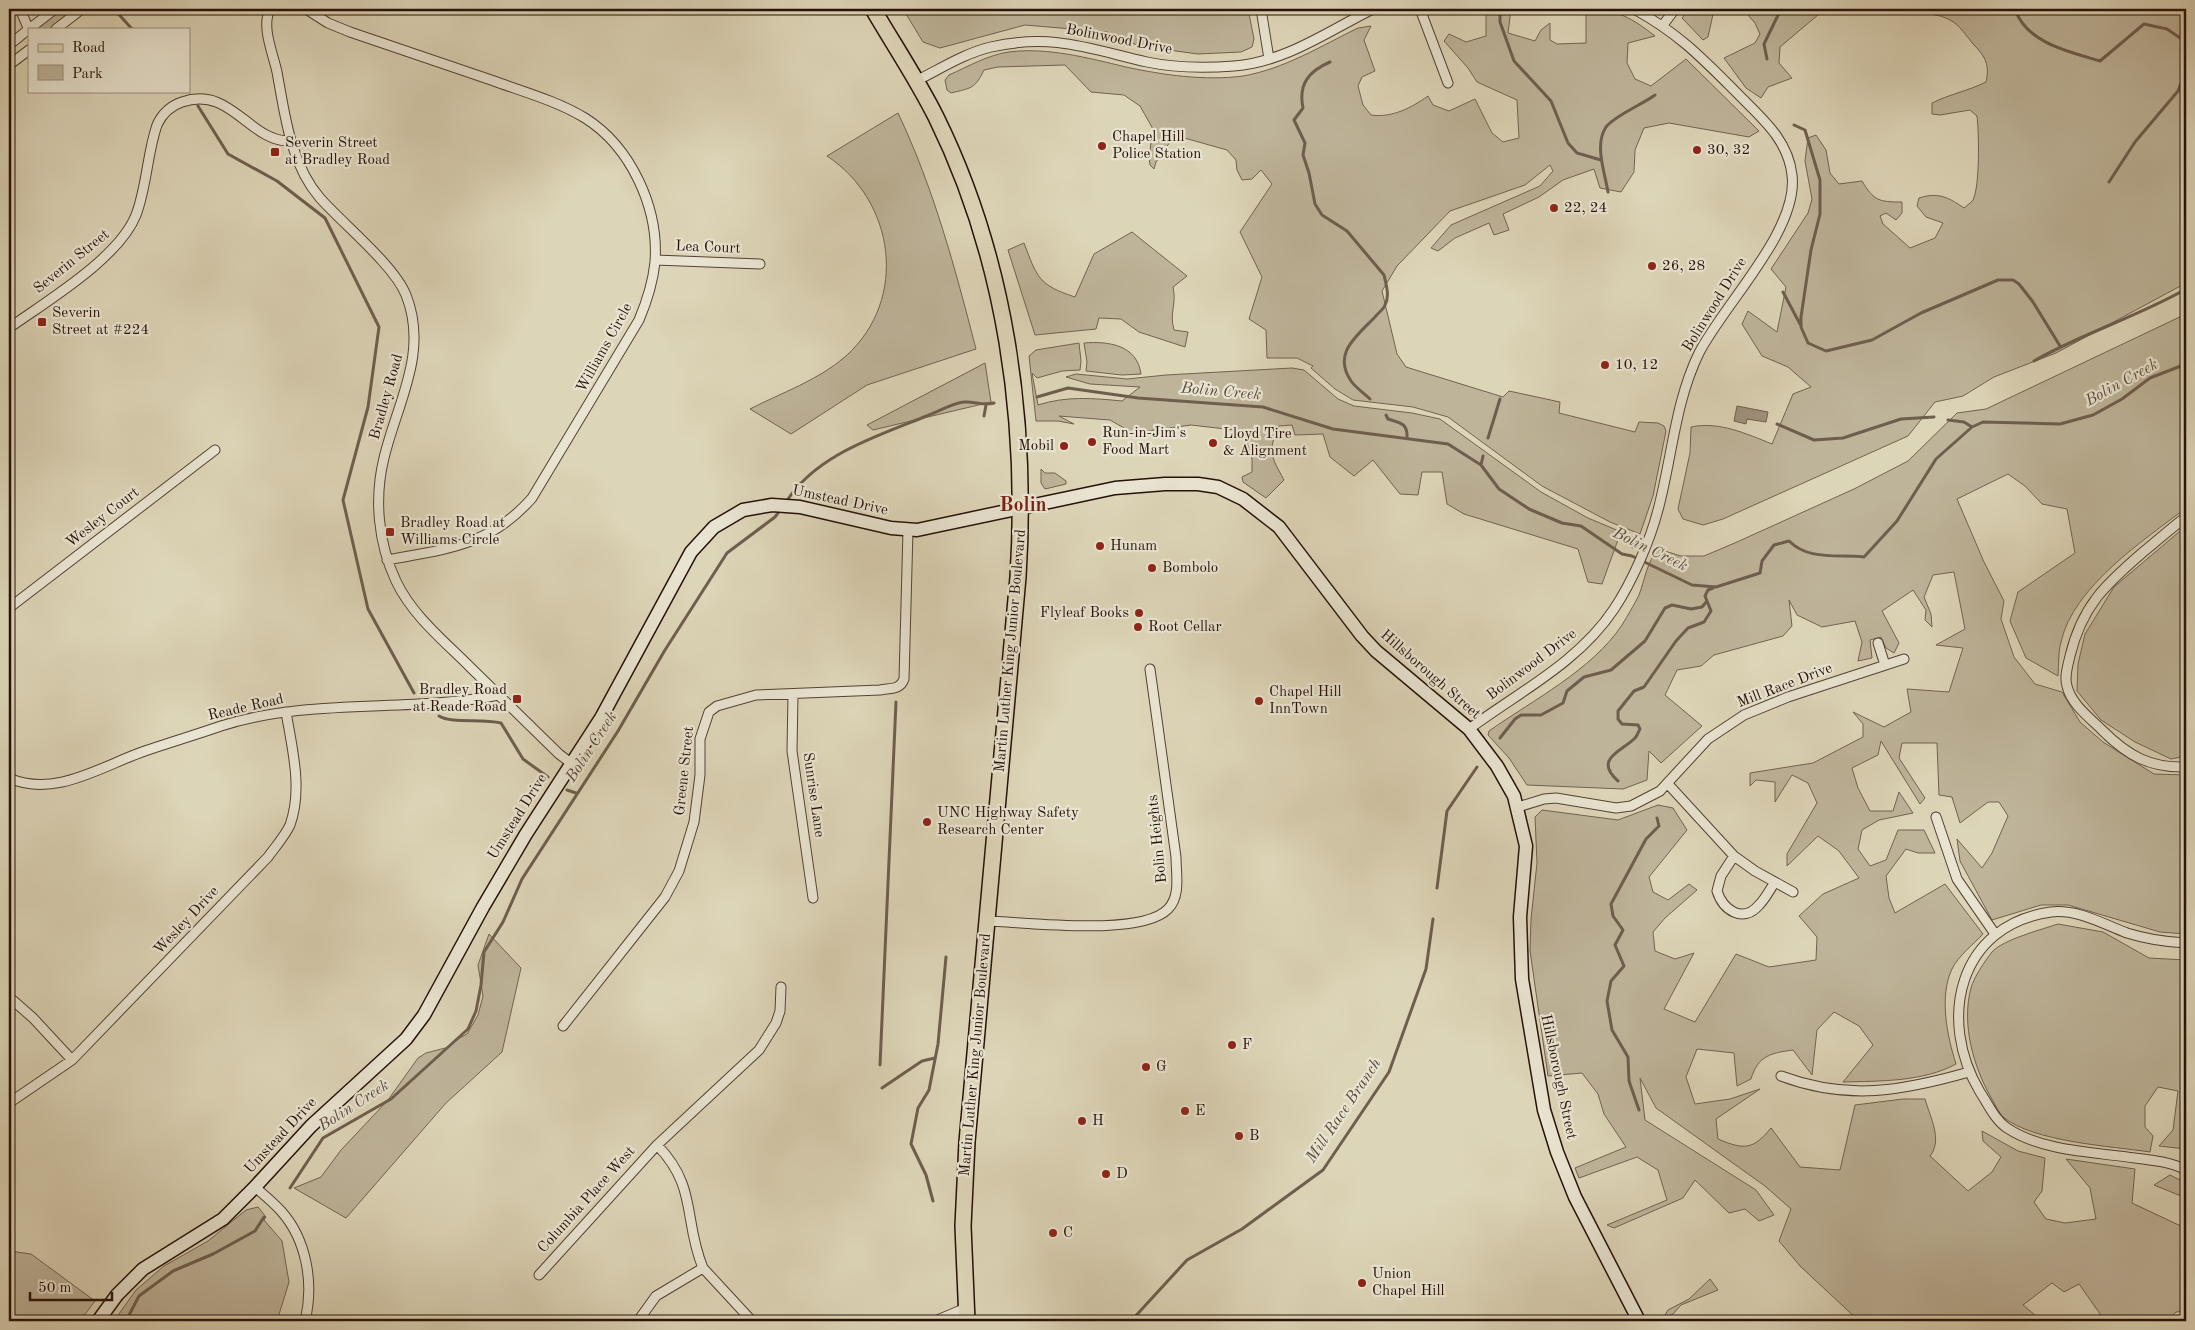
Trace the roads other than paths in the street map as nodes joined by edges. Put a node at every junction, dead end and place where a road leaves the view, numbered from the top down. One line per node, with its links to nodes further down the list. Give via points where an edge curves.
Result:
1 (20, 9): 13 (street)
2 (55, 9): 14 (street)
3 (82, 9): 15 (street)
4 (270, 9): 23 (street, Bradley Road, via 268,32)
5 (306, 9): 24 (street, Williams Circle, via 350,32 546,100 587,119 615,145 636,176 651,214)
6 (873, 9): 21 (main road, Martin Luther King Junior Boulevard)
7 (1261, 9): 19 (street)
8 (1373, 9): 19 (street, Bolinwood Drive, via 1314,41)
9 (1420, 9): 22 (street)
10 (1634, 9): 12 (street, Bolinwood Drive)
11 (1675, 9): 12 (street)
12 (1663, 25): 40 (street, Bolinwood Drive, via 1697,52 1773,130 1790,161 1793,177 1789,204 1777,233 1696,359 1677,420 1658,509 1615,608 1579,650)
13 (29, 28)
14 (30, 28)
15 (57, 28)
16 (28, 30): 17 (street)
17 (9, 45)
18 (28, 51): 20 (street)
19 (1269, 59): 21 (street, Bolinwood Drive, via 1236,66 1176,66 1089,46 1059,42 1012,43 968,54)
20 (9, 65)
21 (916, 81): 28 (main road, Martin Luther King Junior Boulevard, via 939,124 964,183 1000,302 1014,383)
22 (1448, 83)
23 (290, 142): 26 (street, Severin Street, via 268,137 242,116 217,102 194,99 173,106 156,125 140,201 131,226 121,241 97,263); 31 (street, Bradley Road, via 318,196 392,272 411,307 415,331 412,368 379,481 378,506)
24 (655, 260): 25 (street, Lea Court); 31 (street, Williams Circle, via 649,295 639,320 532,498 518,514 488,535 469,543)
25 (760, 264)
26 (9, 328)
27 (215, 450): 32 (street, Wesley Court)
28 (1021, 508): 30 (street, Umstead Drive); 40 (street, Hillsborough Street, via 1098,491 1146,485 1198,484 1243,498 1279,528 1376,651); 51 (main road, Martin Luther King Junior Boulevard, via 1016,602)
29 (2186, 517): 42 (street, via 2106,584 2090,604 2073,646 2066,686 2084,712 2133,756 2152,765)
30 (908, 530): 38 (street, Greene Street, via 902,684 898,688 880,690); 41 (street, Umstead Drive, via 800,507 758,506 729,517 714,527 691,552 601,718)
31 (387, 560): 37 (street, Bradley Road, via 414,609)
32 (9, 608)
33 (1878, 643): 35 (street)
34 (1904, 659): 35 (street, Mill Race Drive)
35 (1885, 665): 44 (street, Mill Race Drive, via 1744,715 1708,739)
36 (1150, 669): 51 (street, Bolin Heights, via 1176,857 1177,889 1168,909 1145,922 1111,926)
37 (500, 695): 39 (street, Reade Road); 41 (street, Bradley Road)
38 (792, 695): 50 (street, Sunrise Lane, via 792,751); 56 (street, Greene Street, via 756,695 717,706 709,712 700,739 700,775 694,822 679,871 664,897)
39 (286, 712): 43 (street, Reade Road, via 226,724 66,781 20,783); 57 (street, Wesley Drive, via 296,793 290,825 268,857)
40 (1469, 730): 45 (street, Hillsborough Street, via 1497,766)
41 (571, 763): 63 (street, Umstead Drive, via 483,907 424,1015 406,1039 311,1126)
42 (2186, 767)
43 (9, 778)
44 (1668, 784): 45 (street, Mill Race Drive, via 1645,801 1624,808 1556,798); 47 (street)
45 (1518, 807): 72 (street, Hillsborough Street, via 1526,846 1520,962 1544,1110 1575,1197)
46 (1936, 817): 52 (street, via 1957,879)
47 (1734, 856): 48 (street); 48 (street, via 1721,876 1718,891 1725,906 1734,913 1743,914 1759,906)
48 (1776, 882): 49 (street)
49 (1793, 892)
50 (813, 898)
51 (987, 921): 66 (main road, Martin Luther King Junior Boulevard, via 967,1142 964,1226)
52 (1995, 934): 53 (street, via 2034,916 2053,912 2071,913 2148,939); 58 (street, via 1965,973 1960,991 1958,1028)
53 (2186, 943)
54 (780, 987): 61 (street, Columbia Place West, via 780,1011 776,1023 759,1050)
55 (9, 997): 57 (street)
56 (563, 1026)
57 (72, 1060): 60 (street, Wesley Drive)
58 (1968, 1072): 59 (street, via 1915,1086 1866,1092 1805,1086); 62 (street, via 2006,1127 2030,1138 2060,1148 2155,1161)
59 (1781, 1076)
60 (9, 1102)
61 (656, 1145): 64 (street, via 676,1166 682,1180 694,1243); 65 (street, Columbia Place West)
62 (2186, 1170)
63 (255, 1187): 67 (street, Umstead Drive, via 223,1219 143,1269); 68 (street, via 281,1211 302,1249 309,1285)
64 (703, 1268): 69 (street, via 656,1296); 70 (street)
65 (539, 1274)
66 (967, 1315): 71 (street)
67 (98, 1321)
68 (305, 1321)
69 (638, 1321)
70 (752, 1321)
71 (935, 1321)
72 (1639, 1321)

